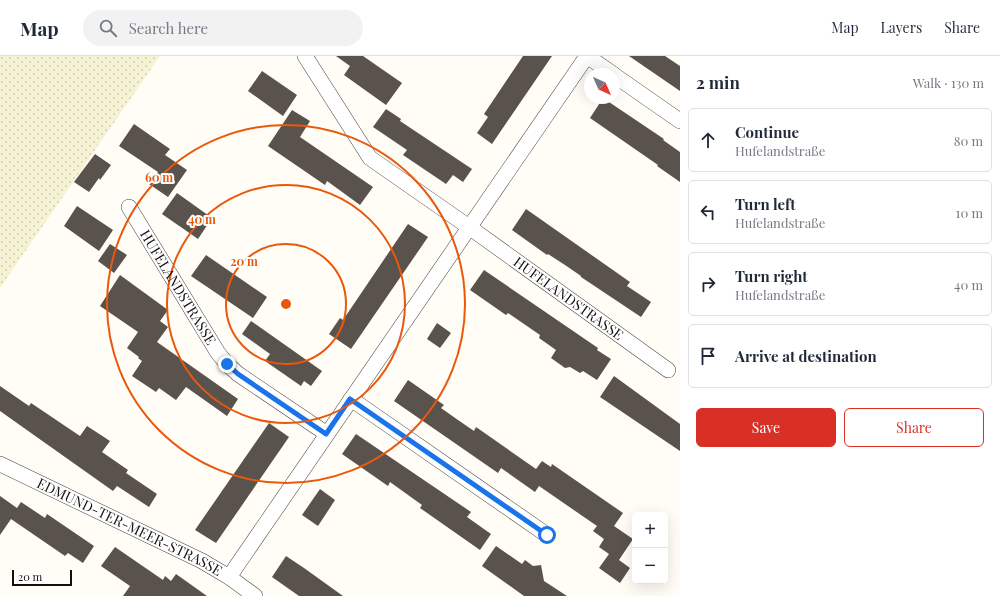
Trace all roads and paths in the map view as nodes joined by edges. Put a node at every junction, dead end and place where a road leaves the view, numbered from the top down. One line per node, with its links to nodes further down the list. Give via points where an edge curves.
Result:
1 (304, 56): 7 (street, HUFELANDSTRASSE, via 370,158)
2 (587, 56): 3 (street); 7 (street)
3 (605, 68)
4 (620, 78): 5 (street)
5 (680, 120)
6 (129, 207): 10 (street, HUFELANDSTRASSE, via 227,364)
7 (469, 227): 8 (street, HUFELANDSTRASSE); 9 (street)
8 (668, 370)
9 (350, 399): 10 (street); 12 (street)
10 (326, 434): 13 (street)
11 (0, 464): 13 (street, EDMUND-TER-MEER-STRASSE, via 202,561)
12 (547, 535)
13 (229, 577): 14 (street, EDMUND-TER-MEER-STRASSE)
14 (254, 596)

